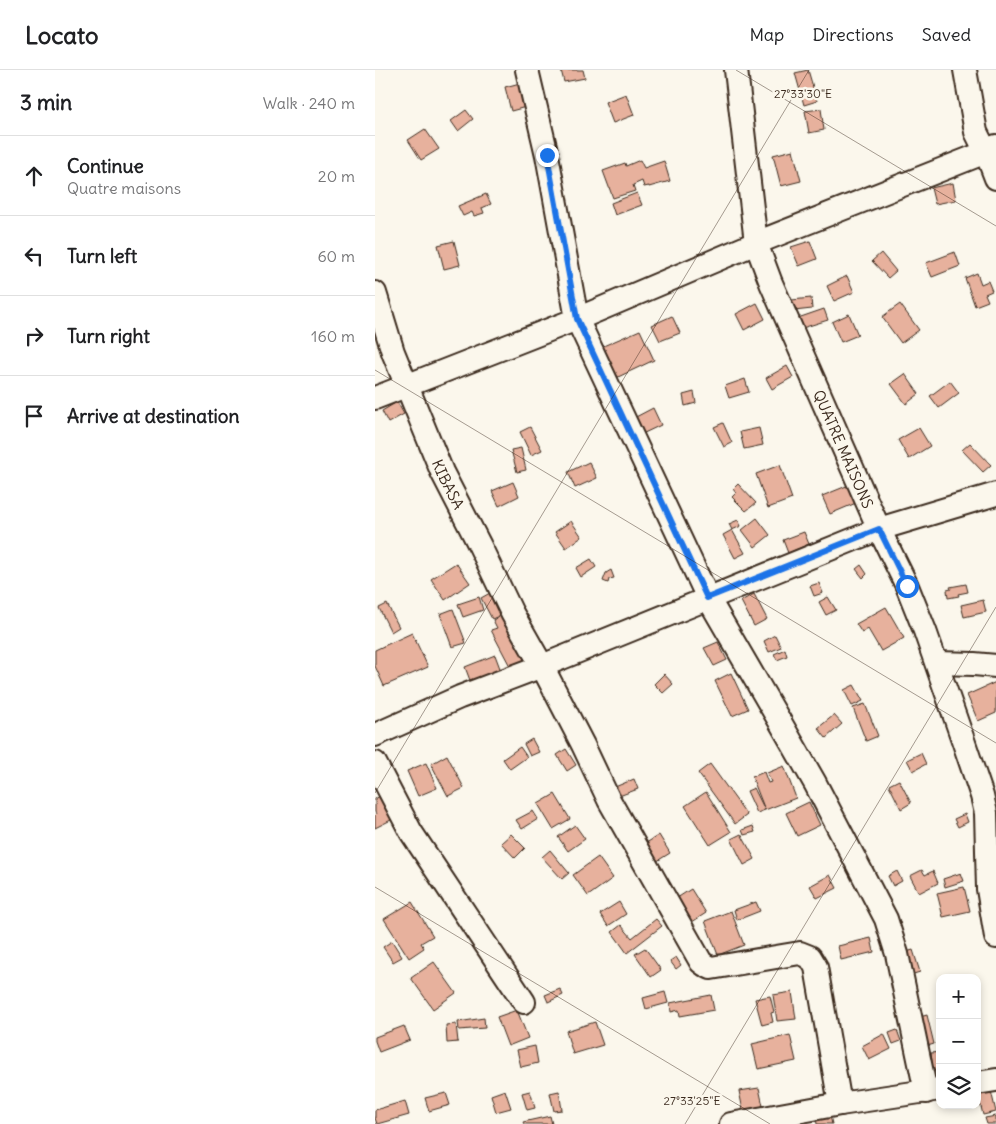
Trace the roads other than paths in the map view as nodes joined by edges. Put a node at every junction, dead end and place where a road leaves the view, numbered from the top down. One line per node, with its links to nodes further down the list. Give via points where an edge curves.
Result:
1 (527, 70): 8 (street, via 547,155)
2 (735, 70): 6 (street, QUATRE MAISONS)
3 (965, 70): 4 (street, via 976,132)
4 (991, 149): 5 (street); 6 (street)
5 (996, 178)
6 (756, 243): 8 (street); 12 (street, QUATRE MAISONS)
7 (375, 293): 9 (street, KIBASA)
8 (577, 319): 9 (street); 13 (street)
9 (407, 387): 10 (street); 15 (street, KIBASA, via 442,472)
10 (375, 398)
11 (996, 494): 12 (street)
12 (879, 529): 13 (street); 14 (street, QUATRE MAISONS, via 907,586)
13 (707, 598): 15 (street); 23 (street, via 815,783 886,919)
14 (937, 663): 16 (street); 19 (street, QUATRE MAISONS, via 986,813 988,889)
15 (542, 666): 17 (street, via 460,697); 24 (street, KIBASA, via 609,800 701,962 714,968 800,953 813,961)
16 (996, 666)
17 (375, 735)
18 (375, 762): 20 (street, via 411,832)
19 (996, 937)
20 (524, 1002)
21 (996, 1080): 22 (street)
22 (981, 1082)
23 (933, 1090): 24 (street)
24 (839, 1104): 25 (street)
25 (731, 1124)

